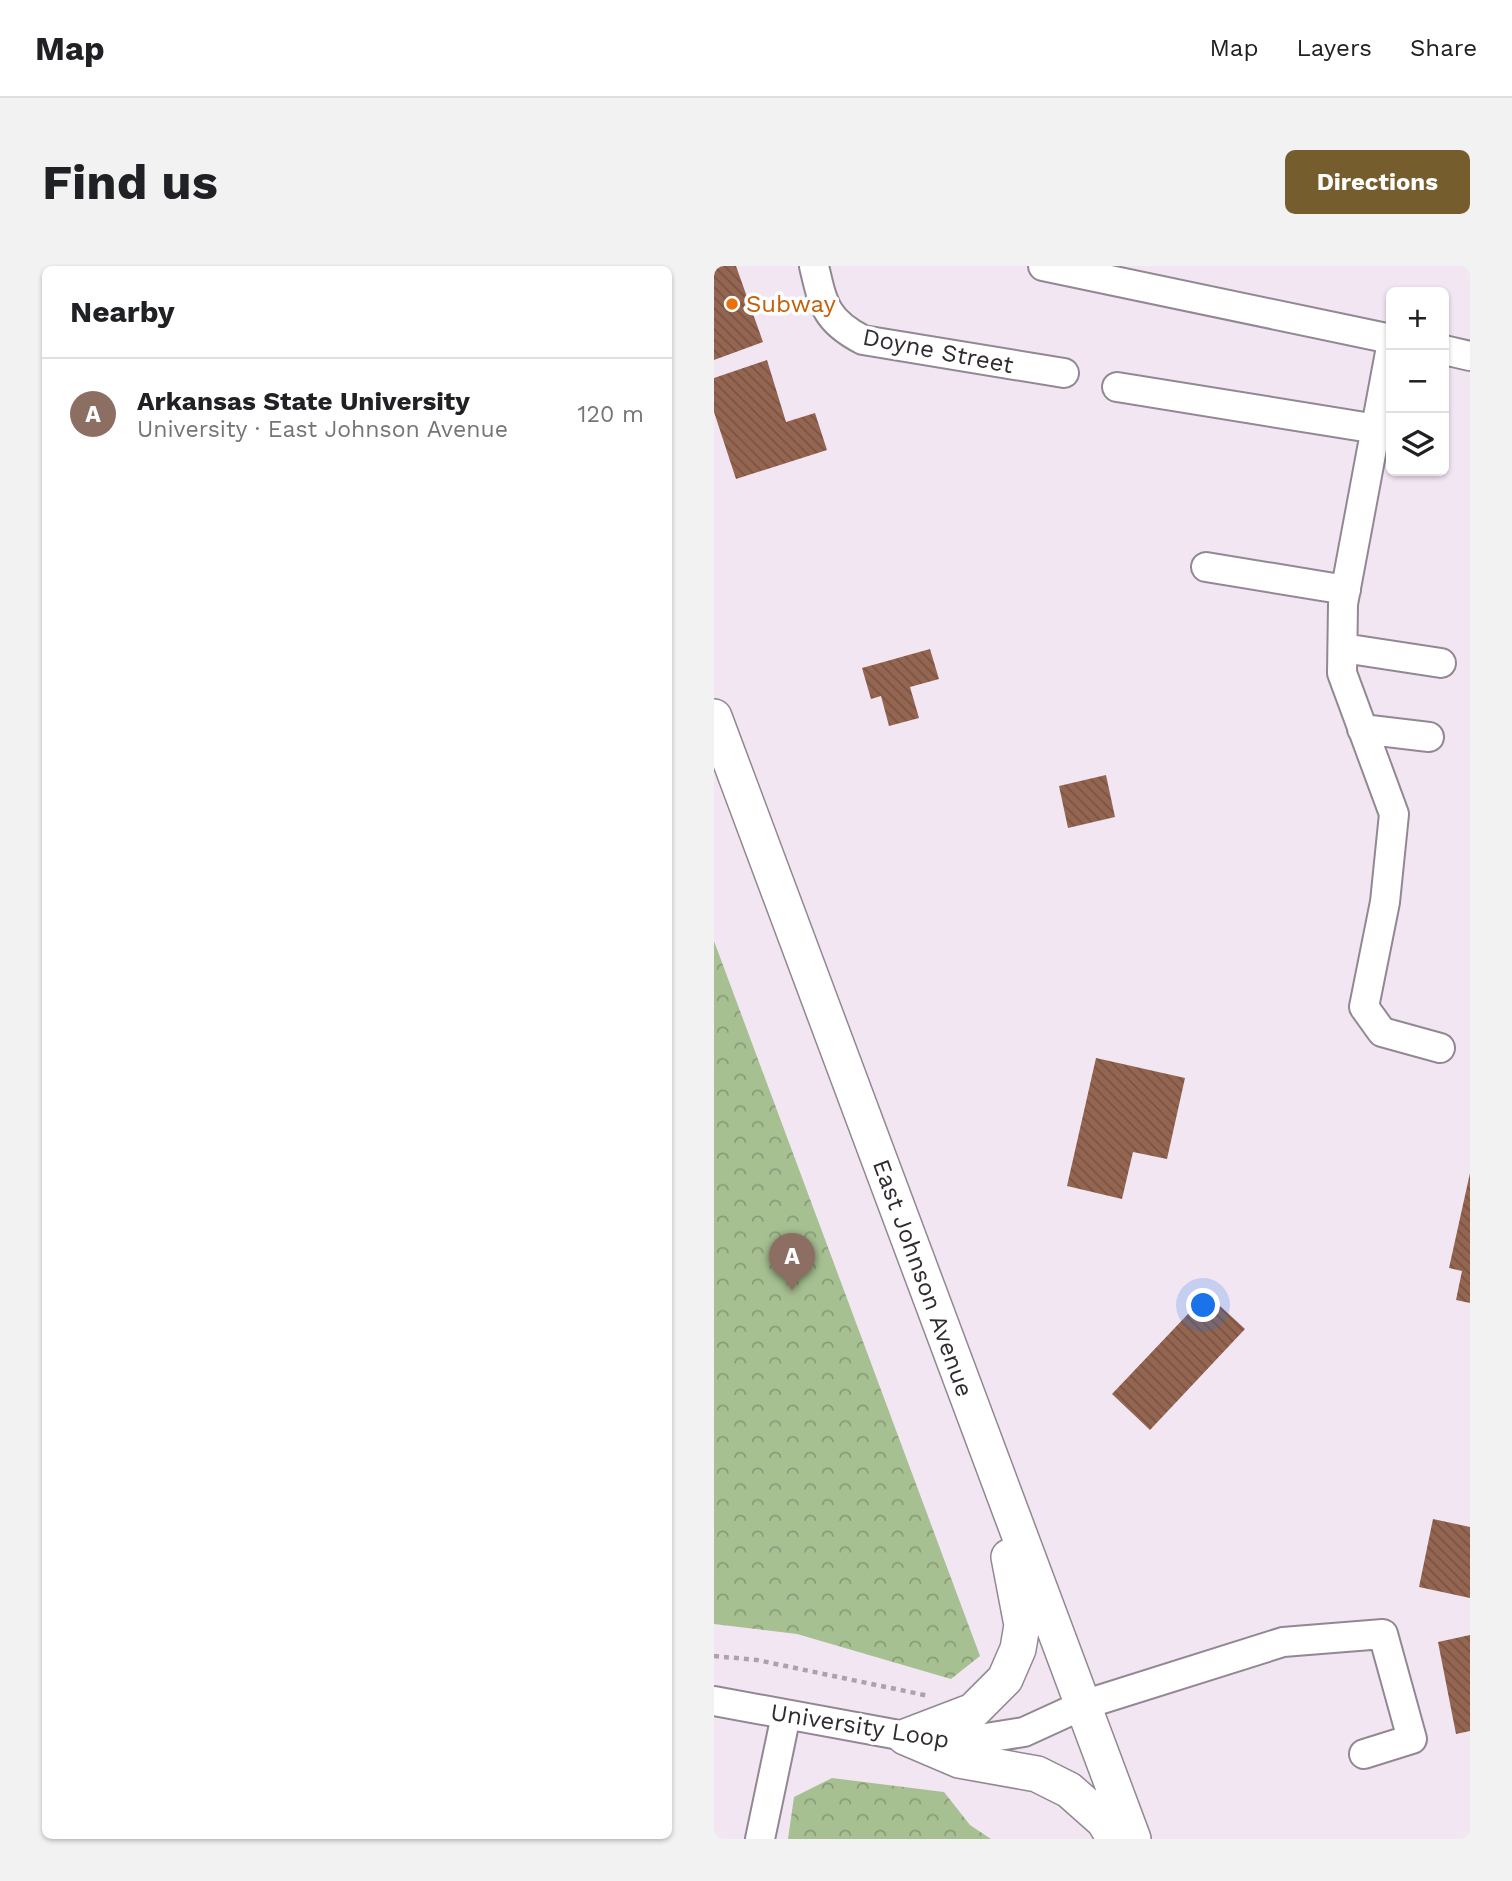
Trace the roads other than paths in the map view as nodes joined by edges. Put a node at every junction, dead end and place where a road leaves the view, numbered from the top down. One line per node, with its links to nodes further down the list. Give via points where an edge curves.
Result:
1 (814, 266): 7 (street, Doyne Street, via 827,312 842,329 863,340)
2 (1043, 266): 3 (street)
3 (1386, 338)
4 (1390, 350): 9 (street)
5 (1449, 351): 6 (street)
6 (1470, 356)
7 (1064, 373)
8 (1117, 387): 9 (street)
9 (1377, 429): 11 (street)
10 (1206, 568): 11 (street)
11 (1346, 590): 12 (street)
12 (1343, 648): 13 (street); 15 (street, via 1342,673)
13 (1441, 663)
14 (714, 717): 18 (main road, East Johnson Avenue)
15 (1362, 729): 16 (street); 17 (street, via 1394,814 1385,902 1364,1007 1382,1032)
16 (1429, 737)
17 (1440, 1048)
18 (988, 1452): 20 (main road, East Johnson Avenue); 22 (main road, via 1022,1617 1018,1649 1005,1679 982,1705)
19 (714, 1701): 21 (street, University Loop)
20 (1083, 1705): 22 (street, University Loop, via 1008,1737 948,1744); 23 (street, University Loop, via 1283,1642 1383,1634 1412,1739); 26 (main road, East Johnson Avenue)
21 (786, 1715): 22 (street, University Loop); 24 (street)
22 (905, 1737): 25 (main road, via 959,1760 1037,1774 1069,1790 1104,1821)
23 (1364, 1754)
24 (760, 1839)
25 (1115, 1839)
26 (1133, 1839)

